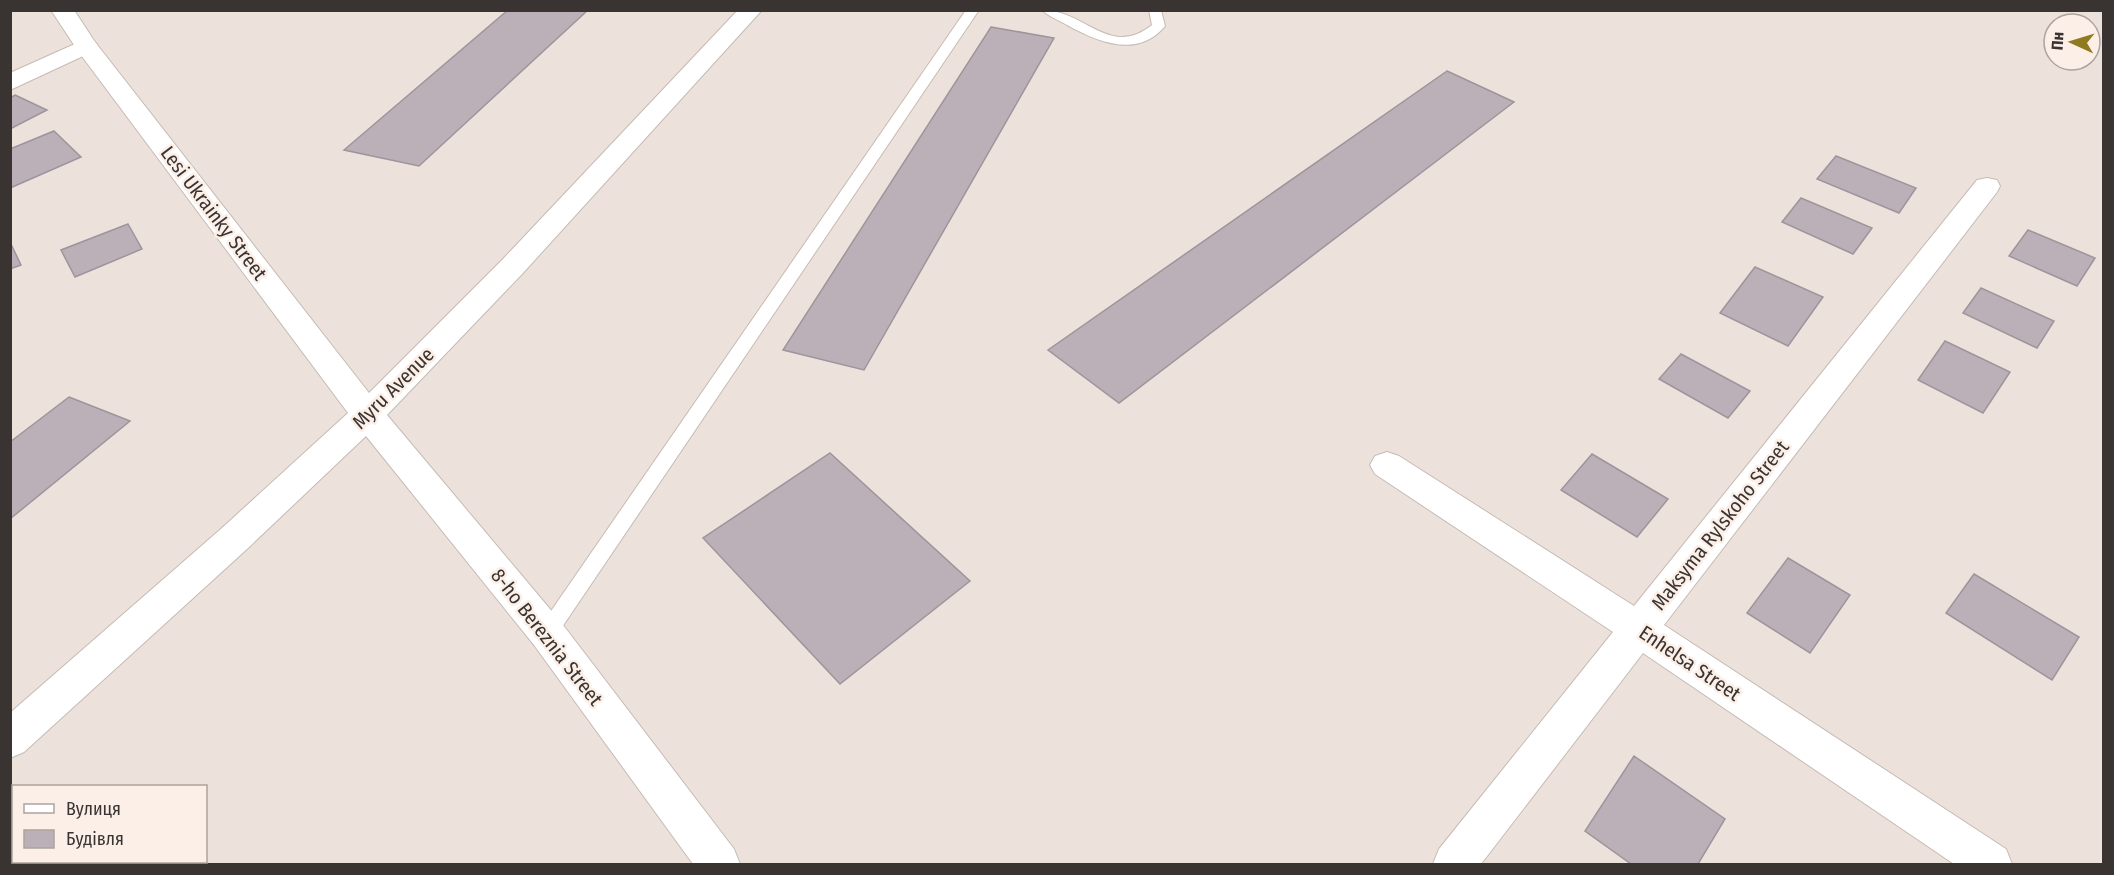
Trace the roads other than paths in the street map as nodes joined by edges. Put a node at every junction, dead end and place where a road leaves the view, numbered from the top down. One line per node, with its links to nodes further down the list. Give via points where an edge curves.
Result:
1 (62, 10): 6 (street, Lesi Ukrainky Street)
2 (751, 10): 9 (street, Myru Avenue)
3 (973, 10): 12 (lane)
4 (1048, 10): 5 (lane, via 1087,33 1135,43 1159,26)
5 (1155, 10)
6 (86, 46): 7 (street); 9 (street, Lesi Ukrainky Street)
7 (10, 83)
8 (1987, 186): 11 (street, Maksyma Rylskoho Street)
9 (367, 414): 12 (street, 8-ho Bereznia Street); 13 (street, Myru Avenue)
10 (1387, 465): 11 (street, Enhelsa Street)
11 (1639, 629): 15 (street, Maksyma Rylskoho Street); 16 (street, Enhelsa Street)
12 (547, 633): 14 (street, 8-ho Bereznia Street)
13 (10, 739)
14 (719, 864)
15 (1454, 864)
16 (1991, 864)

